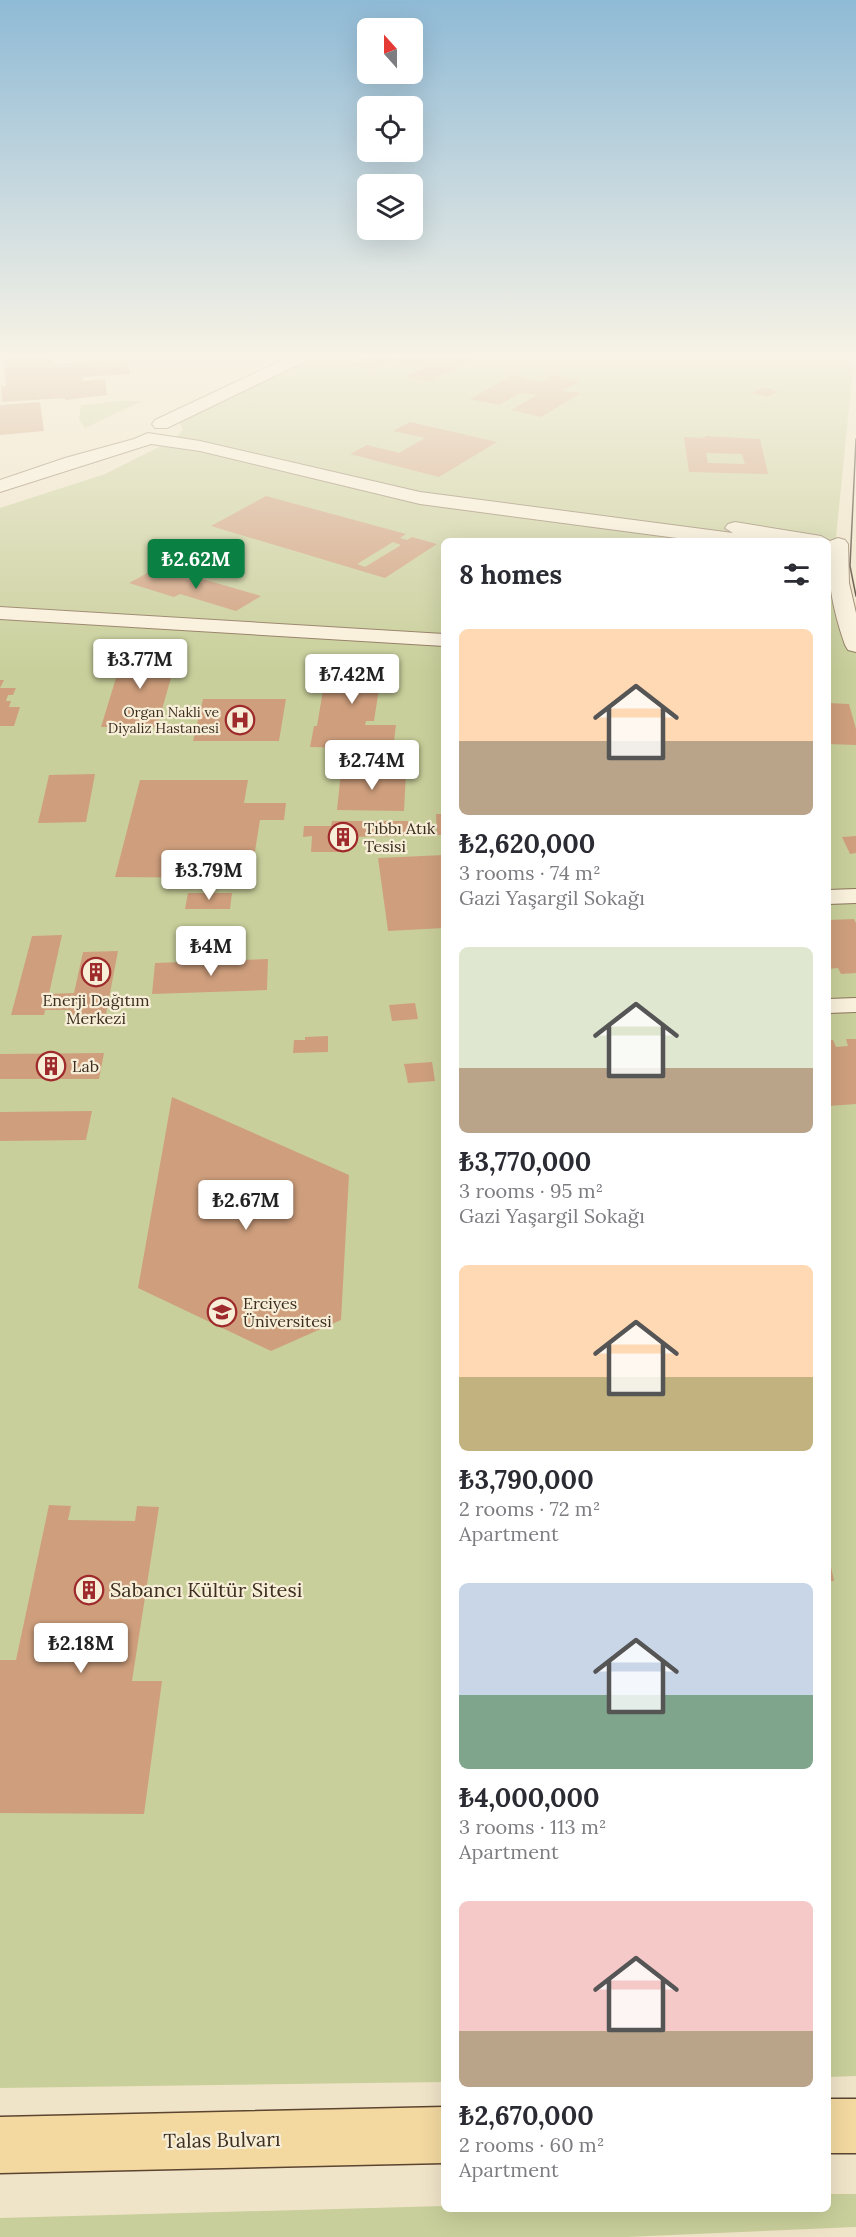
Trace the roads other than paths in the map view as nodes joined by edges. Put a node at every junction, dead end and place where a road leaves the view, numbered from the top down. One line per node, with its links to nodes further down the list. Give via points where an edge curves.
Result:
1 (41, 462): 5 (street)
2 (70, 462): 6 (street)
3 (269, 462): 7 (street, via 420,498)
4 (303, 462): 8 (street, via 429,490 741,528)
5 (0, 476)
6 (0, 486)
7 (725, 538)
8 (790, 538)
9 (838, 548): 14 (street, via 838,590)
10 (0, 614): 12 (street)
11 (0, 620): 13 (street)
12 (441, 639)
13 (441, 645)
14 (856, 645)
15 (856, 896): 16 (street)
16 (831, 897)
17 (856, 1005): 18 (street)
18 (831, 1006)
19 (856, 2126): 20 (main road)
20 (831, 2127)
21 (441, 2135): 22 (main road, Talas Bulvarı)
22 (0, 2145)

